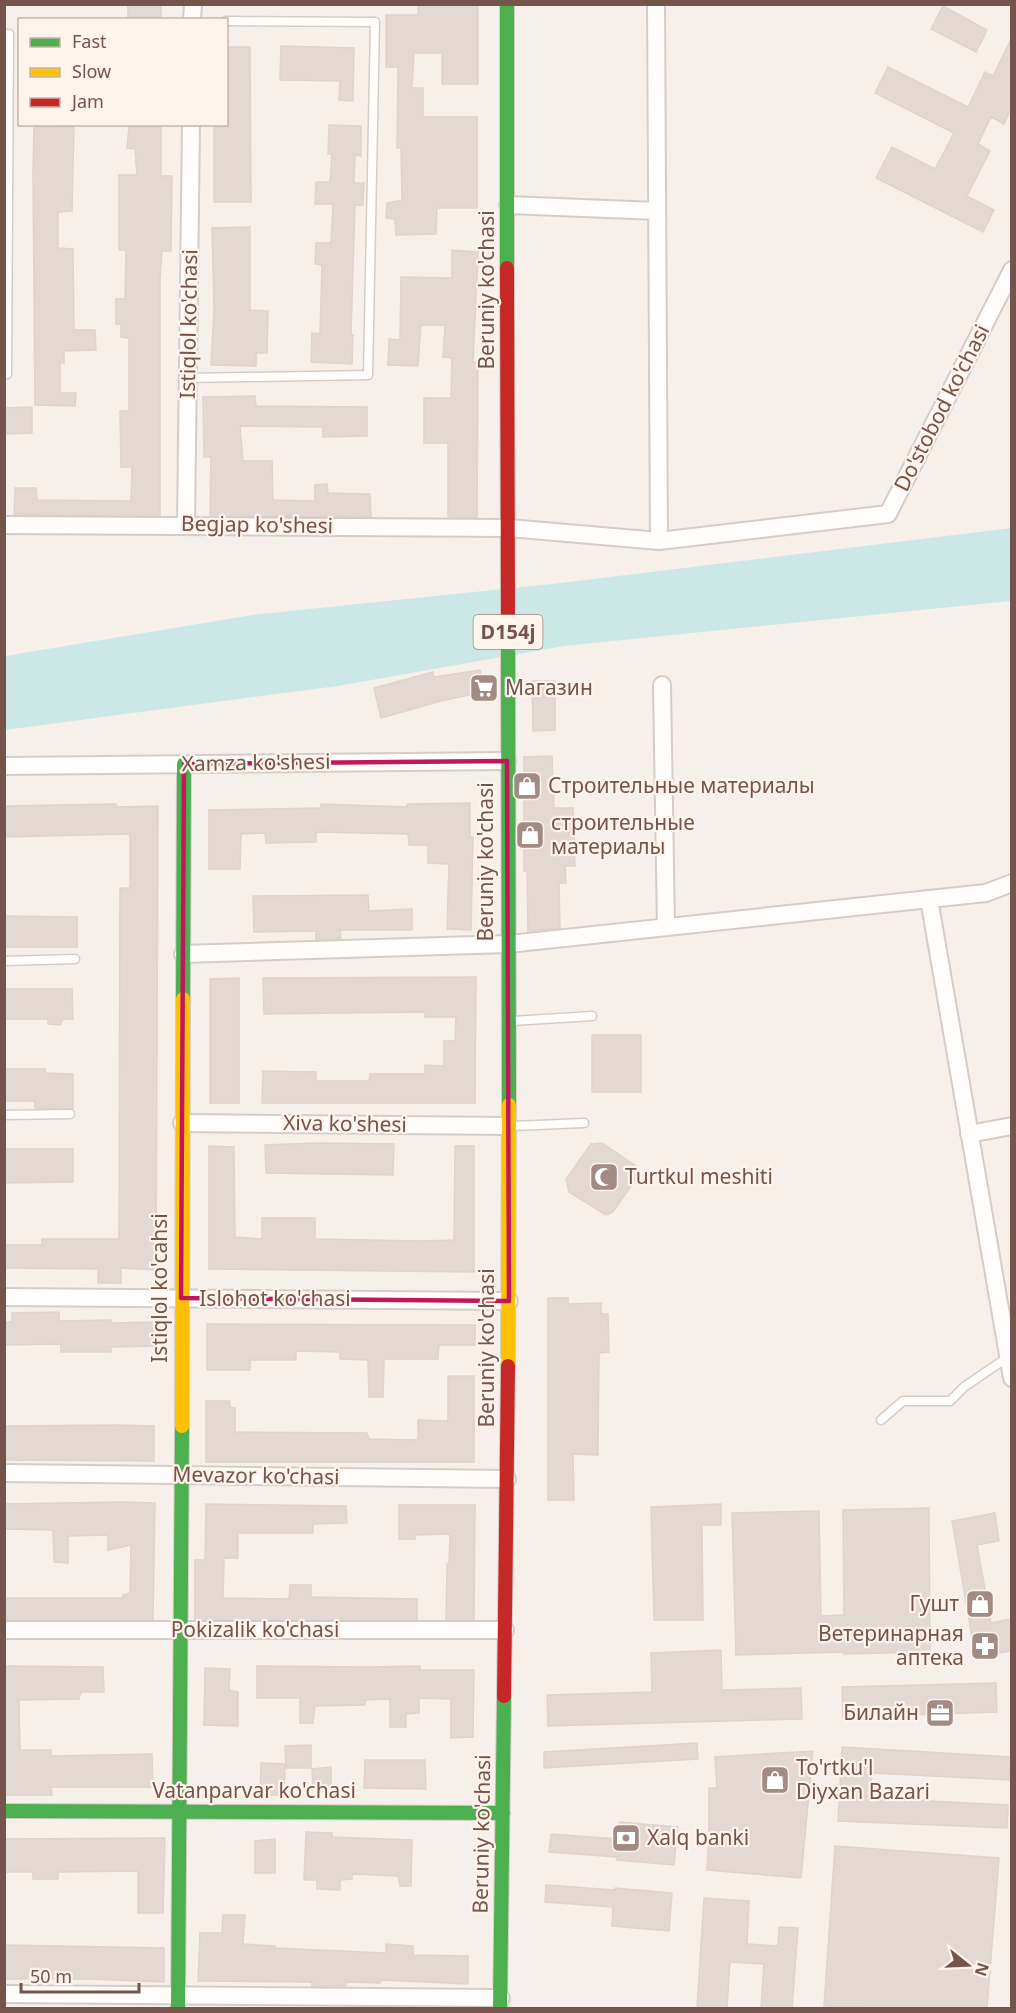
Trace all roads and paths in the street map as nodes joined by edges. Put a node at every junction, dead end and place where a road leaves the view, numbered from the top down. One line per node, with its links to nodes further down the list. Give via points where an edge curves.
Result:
1 (507, 4): 6 (main road, Beruniy ko'chasi)
2 (656, 4): 7 (street)
3 (228, 21): 10 (lane, via 375,22 368,375)
4 (4, 34): 9 (lane, via 9,34)
5 (191, 126): 10 (street, Istiqlol ko'chasi)
6 (508, 205): 7 (street); 14 (main road, Beruniy ko'chasi)
7 (657, 211): 15 (street)
8 (1011, 270): 11 (street, Do'stobod ko'chasi)
9 (4, 374)
10 (188, 378): 12 (street, Istiqlol ko'chasi)
11 (888, 514): 15 (street, Begjap ko'shesi)
12 (186, 524): 13 (street, Begjap ko'shesi); 14 (street, Begjap ko'shesi)
13 (4, 525)
14 (509, 528): 15 (street, Begjap ko'shesi); 17 (main road, Beruniy ko'chasi / D154j)
15 (659, 540)
16 (662, 685): 22 (street)
17 (507, 761): 18 (street, Xamza ko'shesi); 23 (main road, Beruniy ko'chasi)
18 (184, 764): 19 (street, Xamza ko'shesi); 24 (main road, Istiqlol ko'cahsi)
19 (4, 766)
20 (1011, 883): 21 (street, via 986,893)
21 (929, 899): 22 (street); 35 (street)
22 (666, 927): 23 (street)
23 (508, 944): 24 (street); 28 (main road, Beruniy ko'chasi)
24 (183, 954): 31 (main road, Istiqlol ko'cahsi)
25 (75, 959): 26 (lane)
26 (4, 961)
27 (592, 1016): 28 (lane)
28 (508, 1021): 33 (main road, Beruniy ko'chasi)
29 (69, 1114): 30 (lane)
30 (4, 1115)
31 (182, 1123): 33 (street, Xiva ko'shesi); 37 (main road, Istiqlol ko'cahsi)
32 (584, 1123): 33 (lane)
33 (508, 1126): 38 (main road, Beruniy ko'chasi)
34 (1011, 1126): 35 (street)
35 (969, 1134): 39 (street)
36 (4, 1297): 37 (street, Islohot ko'chasi)
37 (181, 1298): 38 (street, Islohot ko'chasi); 43 (main road, Istiqlol ko'cahsi)
38 (509, 1301): 44 (main road, Beruniy ko'chasi)
39 (1008, 1357): 40 (street); 41 (lane, via 963,1387 950,1401 903,1401)
40 (1011, 1378)
41 (881, 1420)
42 (4, 1473): 43 (street, Mevazor ko'chasi)
43 (181, 1475): 44 (street, Mevazor ko'chasi); 46 (main road, Istiqlol ko'cahsi)
44 (507, 1479): 47 (main road, Beruniy ko'chasi)
45 (4, 1630): 46 (street, Pokizalik ko'chasi)
46 (181, 1630): 47 (street, Pokizalik ko'chasi); 49 (main road, Istiqlol ko'cahsi)
47 (505, 1630): 50 (main road, Beruniy ko'chasi)
48 (4, 1811): 49 (main road, Vatanparvar ko'chasi)
49 (181, 1812): 50 (main road, Vatanparvar ko'chasi); 52 (main road, Istiqlol ko'cahsi)
50 (503, 1813): 53 (main road, Beruniy ko'chasi)
51 (4, 1994): 52 (street)
52 (178, 2002): 53 (street)
53 (500, 2003)

